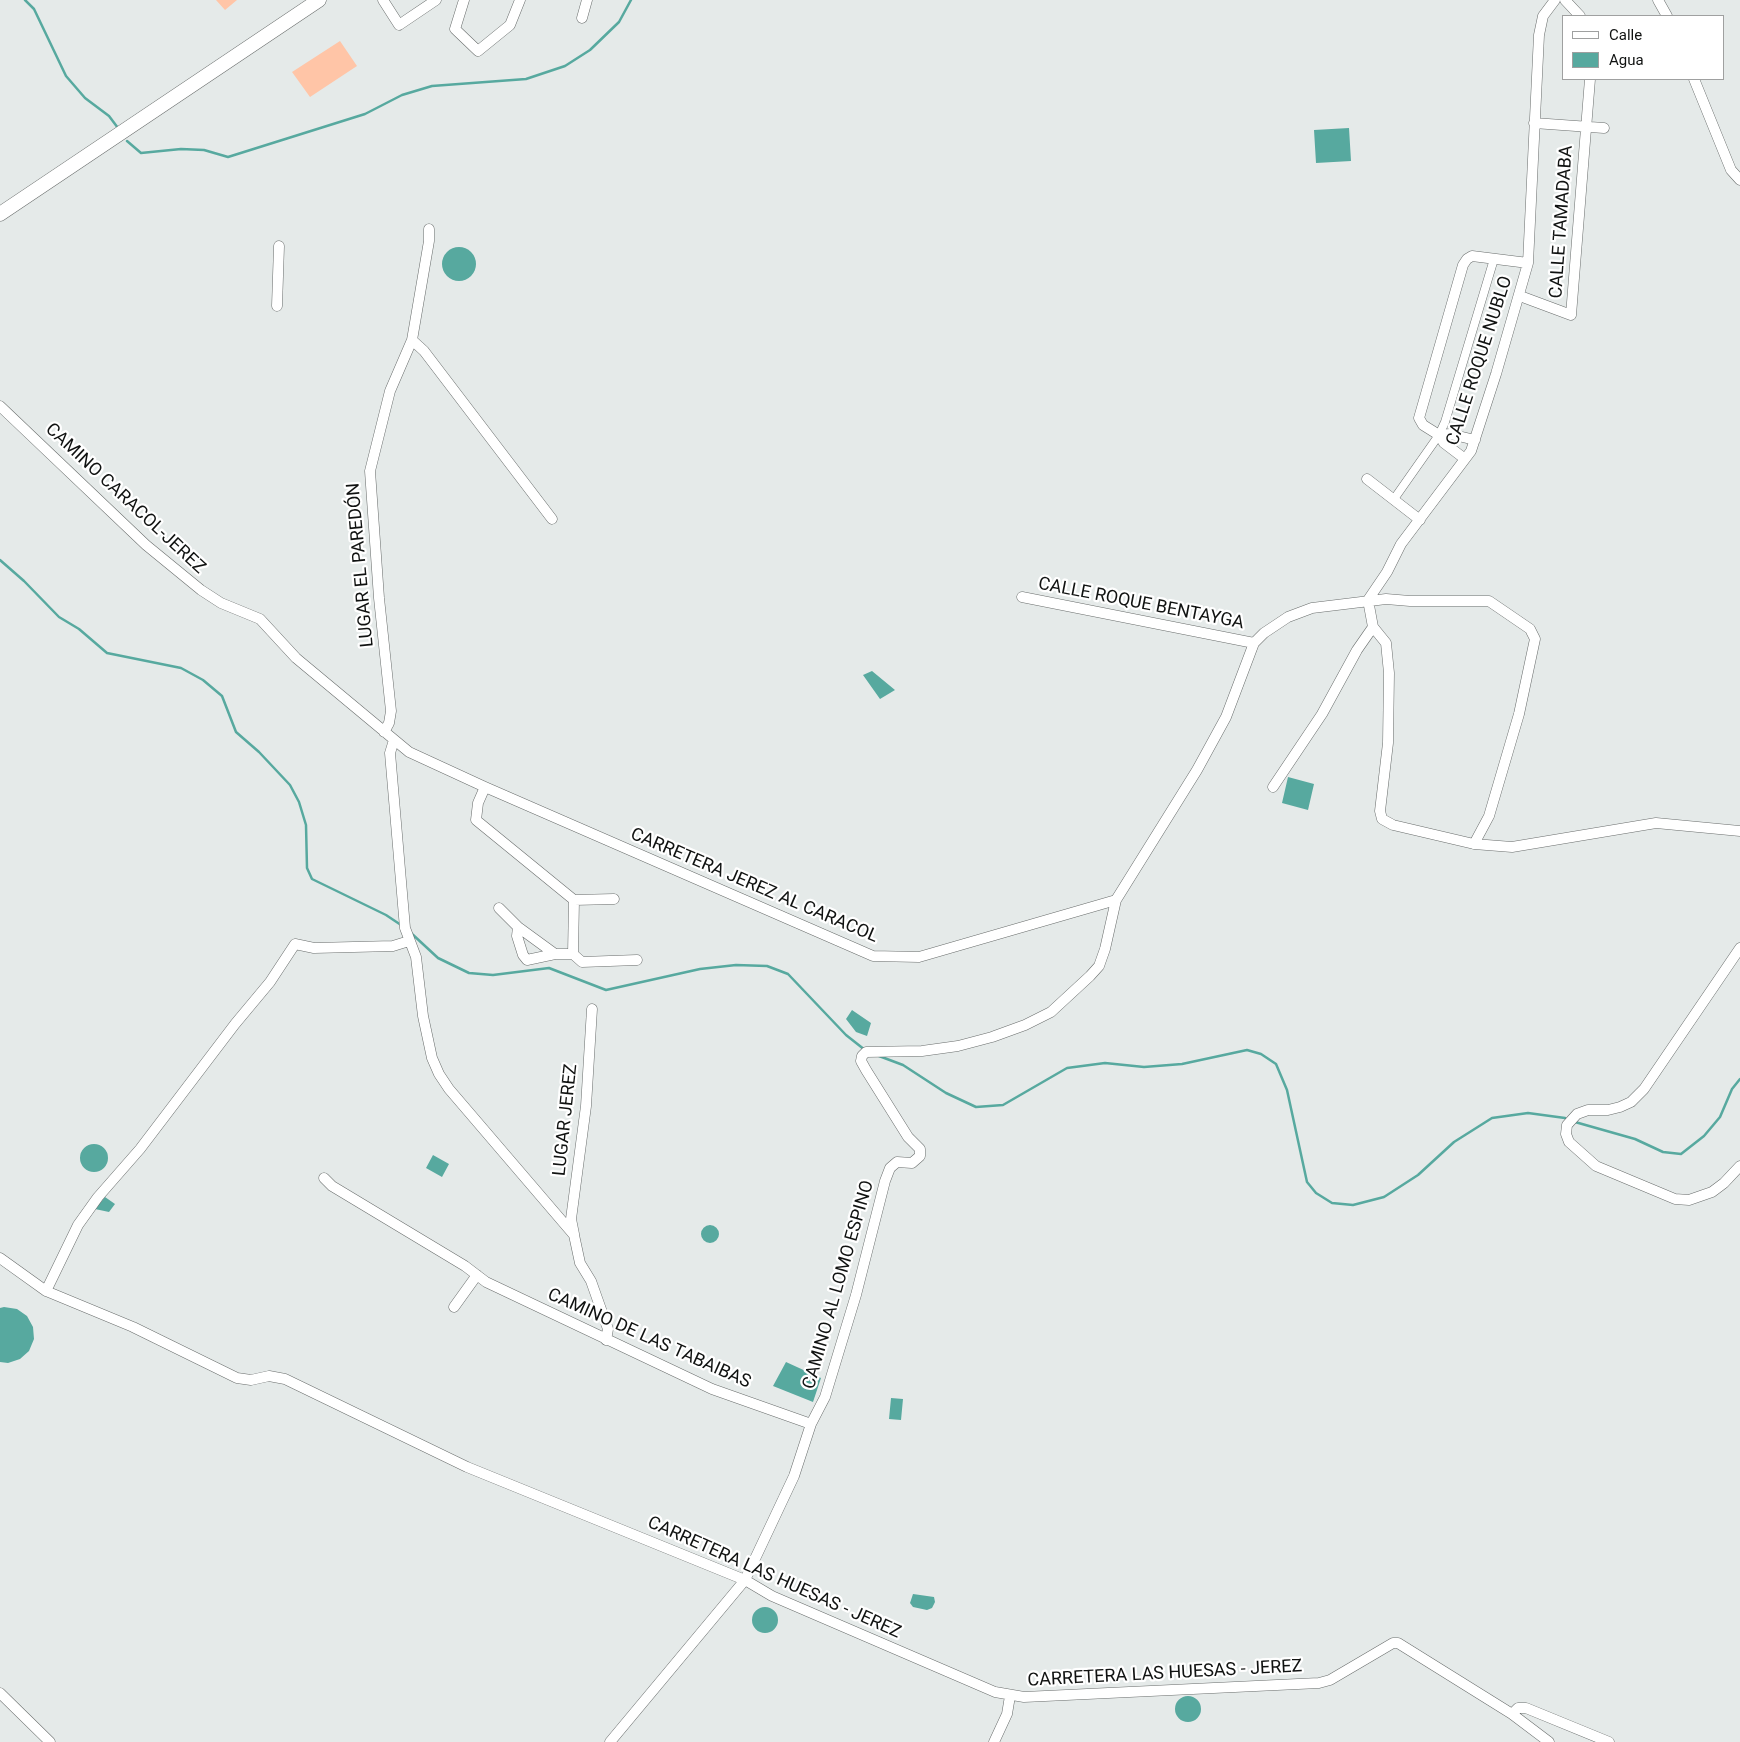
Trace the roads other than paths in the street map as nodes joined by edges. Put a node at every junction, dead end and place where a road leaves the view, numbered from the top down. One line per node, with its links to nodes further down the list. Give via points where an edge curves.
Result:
1 (320, 0): 19 (main road)
2 (382, 0): 3 (street, via 399,25)
3 (436, 0)
4 (464, 0): 5 (street, via 455,29 478,51 510,24)
5 (520, 0)
6 (587, 0): 12 (street)
7 (1555, 0): 15 (street, CALLE ROQUE NUBLO, via 1543,16 1539,35)
8 (1565, 0): 10 (street)
9 (1658, 0): 11 (street)
10 (1579, 15)
11 (1666, 15)
12 (582, 18)
13 (1590, 80): 16 (street, CALLE TAMADABA)
14 (1694, 80): 18 (street, via 1731,170)
15 (1534, 123): 16 (street); 23 (street, CALLE ROQUE NUBLO)
16 (1585, 127): 17 (street); 24 (street, CALLE TAMADABA, via 1571,315)
17 (1604, 128)
18 (1740, 180)
19 (0, 214)
20 (429, 229): 26 (street, LUGAR EL PAREDÓN)
21 (279, 246): 25 (street)
22 (1494, 259): 23 (street); 28 (street, via 1446,422); 28 (street, via 1472,256 1463,265 1419,418 1423,425)
23 (1528, 263): 24 (street, CALLE ROQUE NUBLO)
24 (1520, 296): 29 (street, CALLE ROQUE NUBLO)
25 (277, 306)
26 (412, 340): 33 (street, via 424,351); 39 (street, LUGAR EL PAREDÓN, via 390,392 370,471 391,711)
27 (0, 406): 39 (street, CAMINO CARACOL-JEREZ, via 146,545 200,590 260,619 296,658)
28 (1439, 435): 29 (street, via 1450,434); 30 (street); 32 (street)
29 (1475, 440): 30 (street, CALLE ROQUE NUBLO)
30 (1465, 460): 34 (street, CALLE ROQUE NUBLO)
31 (1368, 479): 32 (street)
32 (1394, 500): 34 (street)
33 (552, 519)
34 (1420, 520): 36 (street, CALLE ROQUE NUBLO, via 1401,544)
35 (1022, 597): 38 (street, CALLE ROQUE BENTAYGA)
36 (1368, 600): 37 (street); 38 (street, via 1312,608 1296,614 1264,633); 44 (street, via 1489,601 1530,629 1535,639 1519,714 1495,797)
37 (1373, 627): 42 (street, via 1322,714); 44 (street, via 1386,643 1389,673 1382,819 1393,825)
38 (1254, 643): 47 (street, via 1226,717)
39 (384, 732): 40 (street, CAMINO CARACOL-JEREZ)
40 (394, 740): 41 (street, CARRETERA JEREZ AL CARACOL, via 409,752); 50 (street, via 390,753 394,816 405,928)
41 (485, 787): 46 (street, via 478,803 476,820); 47 (street, CARRETERA JEREZ AL CARACOL, via 873,956 920,957)
42 (1273, 787)
43 (1740, 831): 44 (street, via 1656,823 1512,847)
44 (1474, 844)
45 (614, 899): 46 (street)
46 (574, 900): 53 (street)
47 (1116, 900): 64 (street, CAMINO AL LOMO ESPINO, via 1099,966 1051,1012 1025,1025 958,1046 922,1051 866,1052 862,1056 866,1070 908,1137 920,1149 920,1156 912,1163 897,1162 887,1174 856,1295 825,1396)
48 (499, 908): 49 (street)
49 (518, 927): 52 (street); 52 (street, via 517,936 527,960)
50 (409, 940): 58 (street, via 416,956 432,1058 439,1074); 61 (street, via 393,946 314,948 295,944 270,982 140,1149 98,1197 78,1225)
51 (1740, 948): 56 (street, via 1644,1089 1631,1102 1620,1107 1577,1114 1567,1125 1566,1134 1569,1142 1596,1166 1676,1199 1689,1200 1712,1192)
52 (555, 954): 53 (street)
53 (573, 954): 54 (street, via 582,962)
54 (637, 960)
55 (592, 1009): 58 (street, LUGAR JEREZ, via 586,1106 571,1219)
56 (1740, 1166)
57 (324, 1178): 60 (street, CAMINO DE LAS TABAIBAS)
58 (574, 1235): 63 (street, LUGAR JEREZ, via 580,1263 606,1321)
59 (0, 1258): 61 (street, CARRETERA LAS HUESAS - JEREZ)
60 (477, 1275): 62 (street); 63 (street, CAMINO DE LAS TABAIBAS)
61 (46, 1291): 65 (street, CARRETERA LAS HUESAS - JEREZ, via 133,1327 237,1378 252,1380 269,1376 285,1379 467,1467)
62 (454, 1307)
63 (606, 1340): 64 (street, CAMINO DE LAS TABAIBAS, via 712,1389)
64 (812, 1424): 65 (street, CAMINO AL LOMO ESPINO, via 794,1476)
65 (745, 1580): 67 (street, CARRETERA LAS HUESAS - JEREZ, via 772,1596 971,1683); 70 (street, CAMINO AL LOMO ESPINO)
66 (0, 1693): 69 (street)
67 (1010, 1696): 68 (street, CARRETERA LAS HUESAS - JEREZ, via 1319,1683 1398,1643); 71 (street, via 1007,1714)
68 (1512, 1714): 72 (street, CARRETERA LAS HUESAS - JEREZ); 73 (street, via 1518,1708 1526,1708)
69 (50, 1742)
70 (610, 1742)
71 (994, 1742)
72 (1549, 1742)
73 (1609, 1742)

